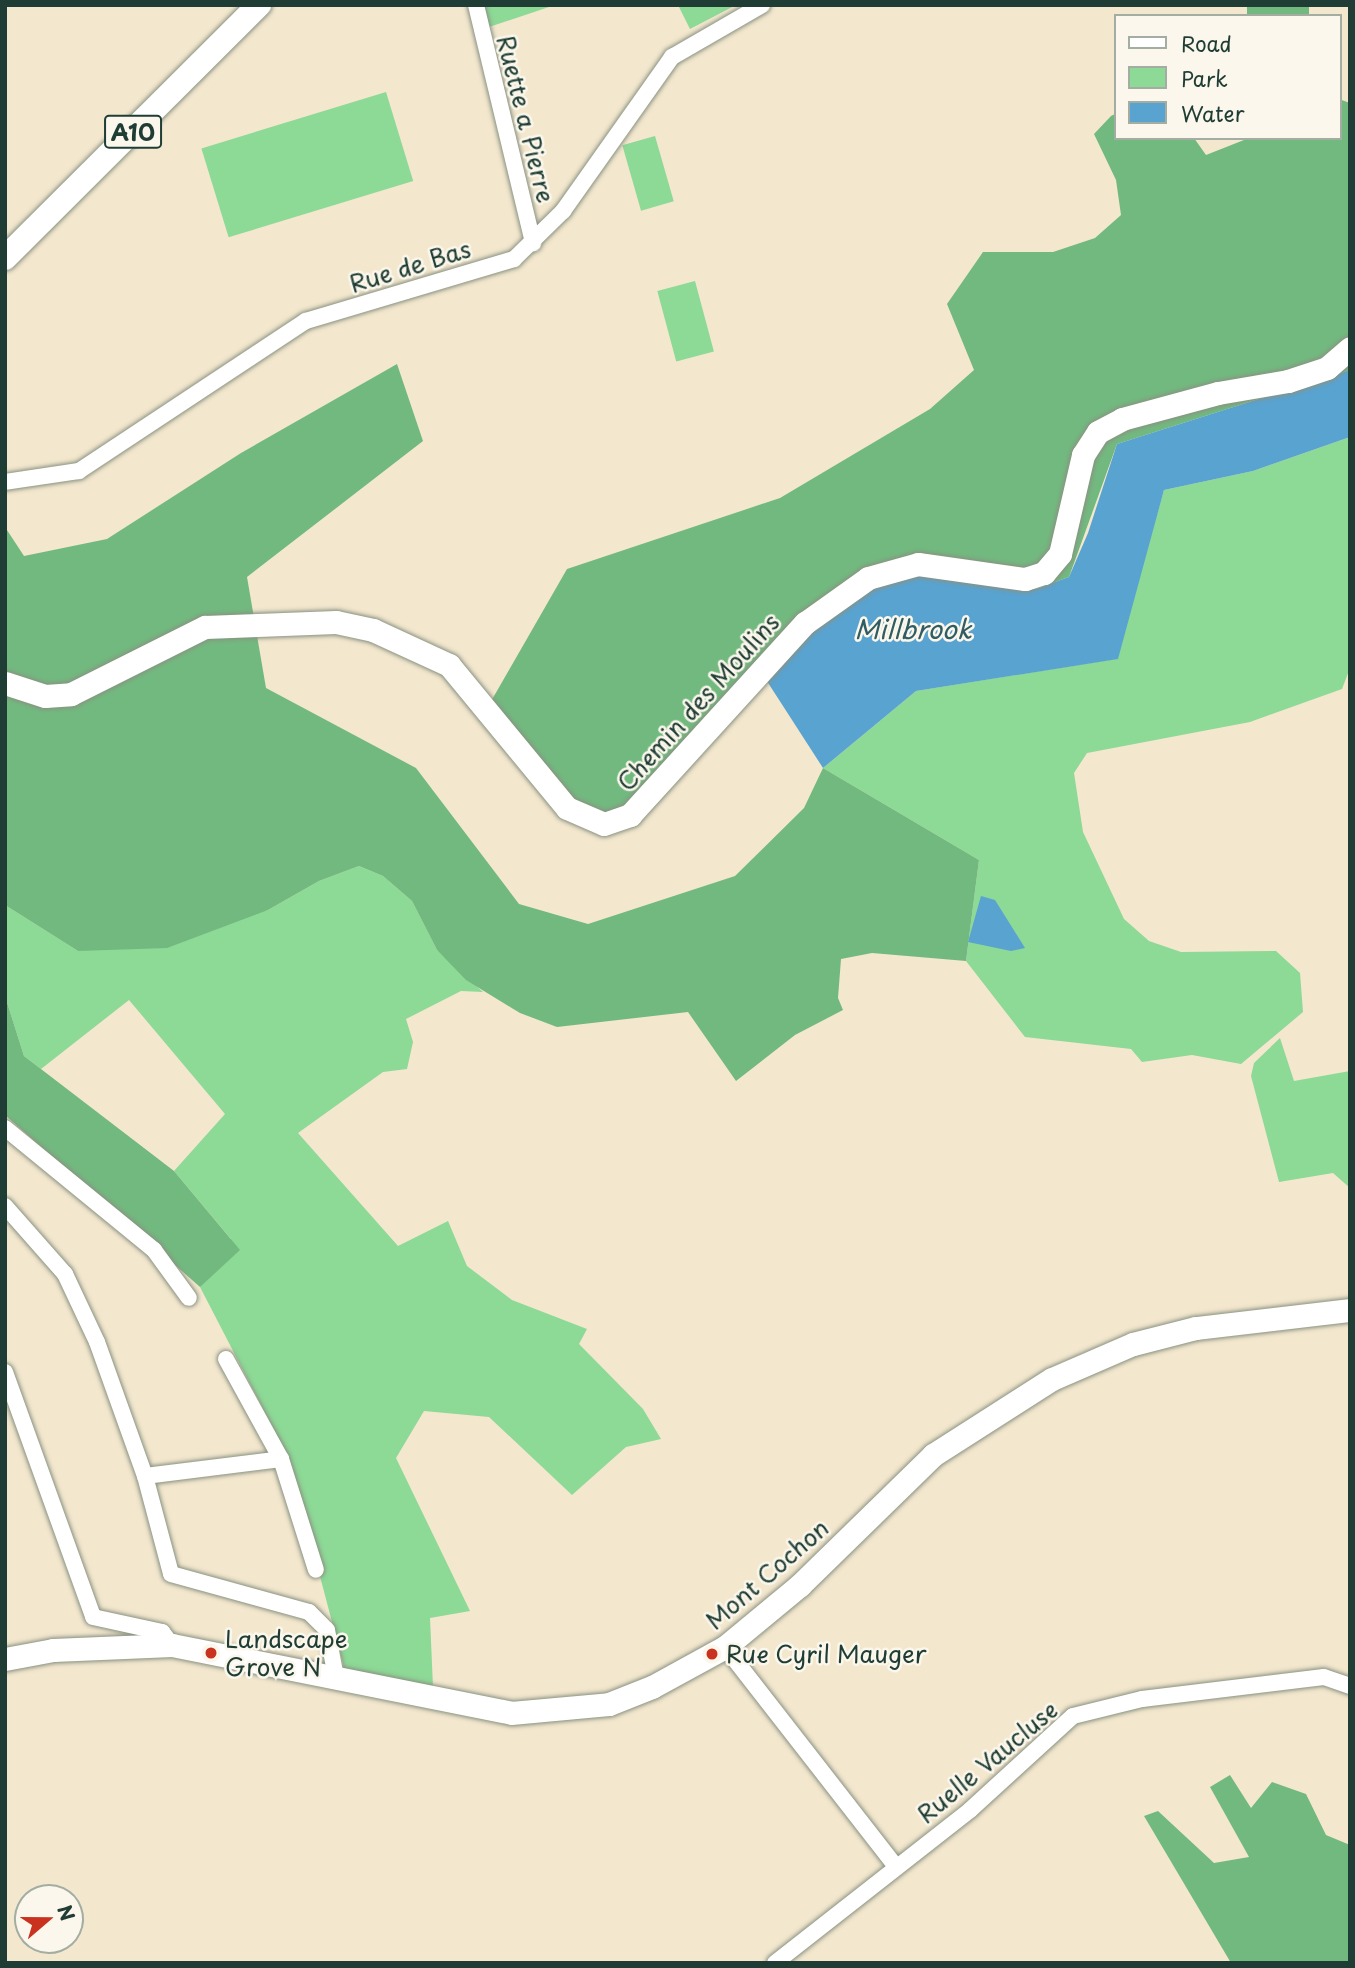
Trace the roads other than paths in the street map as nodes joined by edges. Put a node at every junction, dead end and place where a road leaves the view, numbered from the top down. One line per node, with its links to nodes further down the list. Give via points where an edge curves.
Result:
1 (259, 5): 5 (main road, A10)
2 (475, 5): 4 (street, Ruette a Pierre)
3 (762, 5): 4 (street, Rue de Bas, via 672,57 563,211)
4 (533, 243): 7 (street, Rue de Bas, via 514,259 306,321 79,471)
5 (5, 258)
6 (1350, 348): 8 (street, Chemin des Moulins, via 1327,368 1301,377 1134,415 1098,432 1083,456 1060,554 1044,573 1025,579 918,564 867,579 805,623 630,816 604,824 566,808 449,666 373,630 336,622 205,627 71,694 44,696)
7 (5, 482)
8 (5, 683)
9 (5, 1128): 11 (street, via 154,1251)
10 (5, 1206): 16 (street, via 65,1274 97,1342)
11 (189, 1298)
12 (1350, 1310): 19 (street, Mont Cochon, via 1196,1328 1133,1344 1052,1380 933,1455 800,1585)
13 (226, 1359): 15 (street)
14 (5, 1372): 18 (street, via 93,1617 162,1632)
15 (281, 1459): 16 (street); 17 (street)
16 (145, 1476): 21 (street, via 171,1574 309,1612 327,1630)
17 (316, 1570)
18 (172, 1645): 20 (street, Mont Cochon); 21 (street, Mont Cochon)
19 (724, 1647): 21 (street, Mont Cochon, via 652,1687 610,1704 528,1714); 23 (street)
20 (12, 1652)
21 (336, 1678)
22 (1350, 1686): 23 (street, Ruelle Vaucluse, via 1324,1677 1142,1699 1073,1716 971,1810)
23 (895, 1867): 24 (street, Ruelle Vaucluse)
24 (775, 1963)

